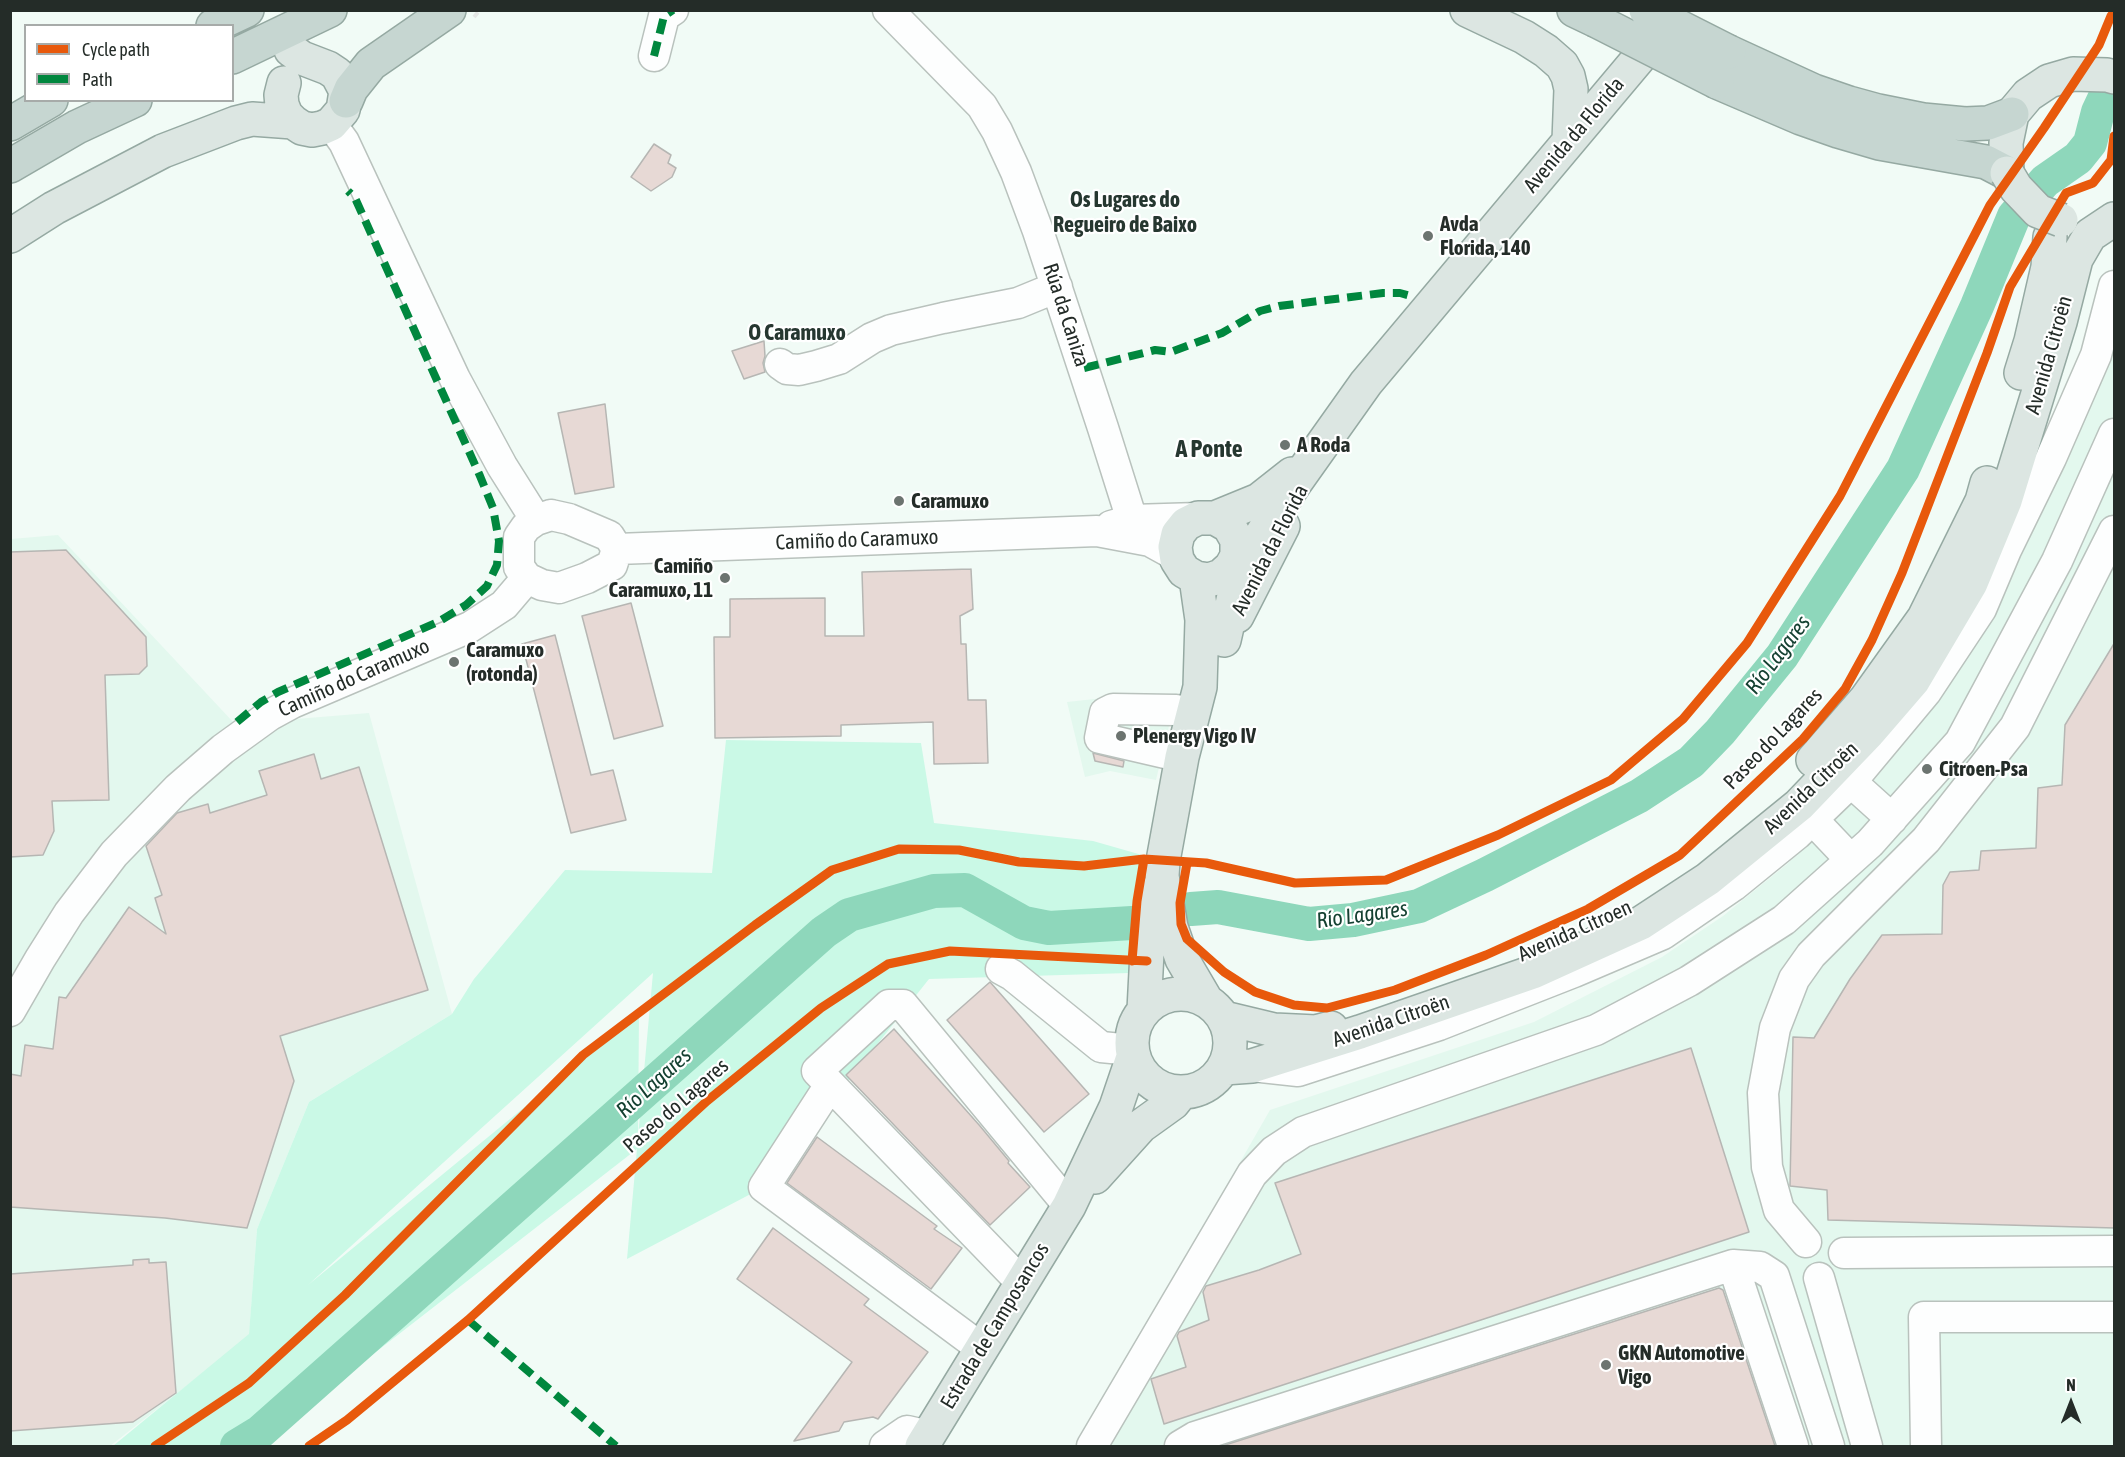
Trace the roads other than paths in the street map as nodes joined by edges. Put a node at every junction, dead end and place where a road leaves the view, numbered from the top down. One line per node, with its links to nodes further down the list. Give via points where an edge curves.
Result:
1 (247, 10): 10 (highway)
2 (330, 10): 11 (highway)
3 (449, 10): 17 (highway, via 371,64)
4 (673, 10): 12 (street, via 664,16)
5 (888, 10): 29 (street, Rúa da Caniza, via 982,106 1016,172)
6 (1467, 10): 22 (main road, via 1524,37 1562,65 1571,89)
7 (1646, 10): 18 (highway, bridge, via 1814,91 1849,103 1923,120 1965,124 1988,123)
8 (1679, 10): 22 (main road, Avenida da Florida)
9 (1583, 14): 24 (highway, bridge, via 1717,82 1801,118 1879,143 1986,162)
10 (217, 24)
11 (234, 56)
12 (654, 56)
13 (297, 74): 17 (main road, via 328,68 337,74 343,82); 19 (main road, via 280,95 286,115); 20 (main road)
14 (2115, 77): 18 (main road, via 2073,74 2049,81 2028,95)
15 (48, 102): 21 (highway)
16 (131, 102): 23 (highway, via 76,127)
17 (339, 112): 19 (main road, via 322,128 302,128); 36 (street, via 344,142 455,379)
18 (2012, 114): 24 (main road, via 2006,143)
19 (293, 122): 20 (main road, via 252,119)
20 (236, 123): 27 (main road, via 163,151 108,178)
21 (10, 124)
22 (1569, 141): 33 (main road, Avenida da Florida, via 1366,383)
23 (10, 166)
24 (2007, 173): 25 (main road, bridge, via 2016,188)
25 (2052, 218): 26 (main road, via 2078,226 2095,226); 48 (main road, Avenida Citroën, via 2048,267 2031,340 1982,501 1924,618 1866,699)
26 (2115, 219): 31 (main road, Avenida Citroën, via 2090,235 2076,259)
27 (10, 236)
28 (2115, 286): 35 (street, via 2096,355)
29 (1057, 287): 30 (street, via 1018,303 891,330 839,359 816,366 799,370); 37 (street, Rúa da Caniza)
30 (780, 364)
31 (2042, 382): 35 (main road); 58 (main road, Avenida Citroën, via 2005,501 1954,614 1913,681 1799,805 1708,879 1641,923 1533,972 1360,1032)
32 (2115, 434): 49 (street, via 2057,561 1960,742)
33 (1313, 459): 34 (main road, Avenida da Florida, via 1259,500); 41 (main road, Avenida da Florida, via 1257,542); 44 (main road, Avenida da Florida, via 1308,476)
34 (1206, 518): 37 (street, Camiño do Caramuxo); 41 (main road, via 1229,526 1237,540); 42 (main road, via 1186,524 1178,534 1175,547)
35 (2022, 519): 47 (street, via 1981,609 1926,692)
36 (536, 520): 40 (street, via 551,515 569,519 609,536); 43 (street, via 519,537 519,567)
37 (1132, 520): 38 (street, Camiño do Caramuxo)
38 (1097, 531): 40 (street, Camiño do Caramuxo); 42 (street, Camiño do Caramuxo, via 1150,541 1170,552)
39 (2115, 531): 62 (street, via 2015,728 1926,840 1811,955 1794,979 1775,1028 1763,1093 1767,1167 1779,1210)
40 (617, 549): 43 (street, via 612,565 559,588)
41 (1237, 556): 42 (main road, via 1221,576 1209,580); 44 (main road, Avenida da Florida, via 1234,596)
42 (1187, 569): 45 (main road, Avenida da Florida, via 1202,620)
43 (527, 578): 54 (street, Camiño do Caramuxo, via 504,605 470,627 292,703 223,749 178,788 114,854 69,913)
44 (1224, 640): 45 (main road, Avenida da Florida)
45 (1197, 700): 46 (main road, Avenida da Florida); 46 (street, via 1176,710 1113,709 1105,713 1100,738)
46 (1182, 757): 52 (main road, Avenida da Florida, via 1163,861)
47 (1851, 782): 49 (street); 50 (street)
48 (1792, 784): 55 (main road, Avenida Citroen, via 1704,860 1632,906 1412,1001 1316,1032 1274,1030)
49 (1892, 819): 51 (street)
50 (1813, 820): 51 (street); 58 (street, via 1732,886 1663,934 1439,1025 1298,1071)
51 (1851, 860): 72 (street, via 1784,920 1689,981 1596,1030 1303,1132 1274,1151 1252,1174)
52 (1160, 930): 55 (main road, Avenida da Florida); 56 (main road, Avenida da Florida)
53 (1000, 959): 57 (street, via 1012,975 1101,1047)
54 (13, 1007)
55 (1215, 1009): 56 (main road, via 1190,994 1173,994 1157,999); 58 (main road, via 1230,1035 1230,1052)
56 (1144, 1010): 57 (main road, via 1134,1029)
57 (1132, 1053): 60 (main road, via 1151,1083); 61 (main road, Estrada de Camposancos, via 1116,1107)
58 (1238, 1067): 60 (main road, via 1198,1090)
59 (830, 1085): 61 (street, via 817,1071 889,1005 903,1005); 67 (street); 69 (street, via 764,1187)
60 (1181, 1093): 61 (main road, Estrada de Camposancos, via 1140,1126)
61 (1069, 1206): 67 (main road, Estrada de Camposancos)
62 (1806, 1242): 64 (street, via 1828,1236 1838,1242); 66 (street, via 1801,1264 1808,1274)
63 (2115, 1251): 64 (street)
64 (1844, 1253): 66 (street, via 1835,1274)
65 (1733, 1265): 73 (street, via 1195,1437); 74 (street); 75 (street, via 1760,1267 1774,1276)
66 (1819, 1278): 76 (street)
67 (1021, 1282): 69 (main road, Estrada de Camposancos)
68 (2115, 1317): 77 (street, via 1924,1317)
69 (981, 1348): 70 (main road, Estrada de Camposancos)
70 (926, 1441): 71 (street, via 907,1431)
71 (885, 1446)
72 (1092, 1446)
73 (1180, 1446)
74 (1793, 1446)
75 (1829, 1446)
76 (1868, 1446)
77 (1926, 1446)

